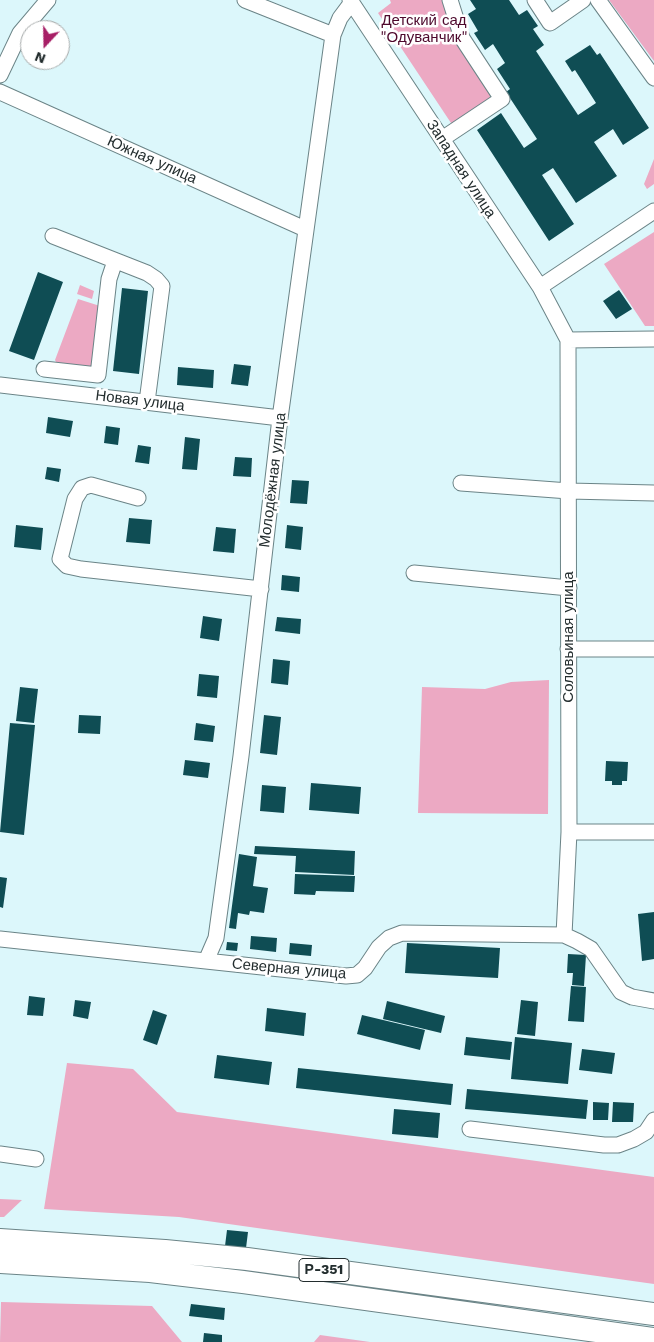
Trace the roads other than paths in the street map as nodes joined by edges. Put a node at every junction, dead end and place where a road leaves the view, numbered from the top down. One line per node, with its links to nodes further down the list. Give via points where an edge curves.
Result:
1 (48, 0): 9 (street, via 20,33)
2 (245, 0): 8 (street)
3 (450, 0): 12 (street, via 462,38 502,99)
4 (535, 0): 5 (street, via 550,23)
5 (583, 0)
6 (598, 0): 10 (street)
7 (351, 1): 8 (street, Молодёжная улица); 12 (street, Западная улица)
8 (333, 35): 14 (street, Молодёжная улица)
9 (0, 75)
10 (654, 78)
11 (0, 92): 14 (street, Южная улица)
12 (442, 139): 17 (street, Западная улица)
13 (654, 211): 17 (street)
14 (305, 229): 23 (street, Молодёжная улица)
15 (53, 236): 16 (street)
16 (115, 261): 20 (street, via 109,279 98,375); 22 (street, via 146,273 162,286)
17 (540, 287): 19 (street, Западная улица)
18 (654, 339): 19 (street)
19 (568, 340): 25 (street, Соловьиная улица)
20 (44, 369)
21 (0, 385): 22 (street, Новая улица)
22 (147, 402): 23 (street, Новая улица)
23 (280, 418): 29 (street, Молодёжная улица)
24 (461, 483): 25 (street)
25 (570, 491): 26 (street); 30 (street, Соловьиная улица)
26 (654, 493)
27 (138, 498): 29 (street, via 91,485 82,488 75,499 60,559 67,566 81,569)
28 (414, 573): 30 (street)
29 (261, 588): 37 (street, Молодёжная улица, via 216,938)
30 (568, 588): 31 (street, Соловьиная улица)
31 (568, 649): 32 (street); 33 (street, Соловьиная улица)
32 (654, 649)
33 (569, 832): 34 (street); 35 (street, Соловьиная улица)
34 (654, 832)
35 (564, 935): 37 (street, Северная улица, via 402,933 389,938 357,975); 38 (street, Северная улица, via 591,949 621,992)
36 (0, 939): 37 (street, Северная улица)
37 (206, 961)
38 (654, 1001)
39 (654, 1120): 40 (street, via 646,1132 618,1146)
40 (470, 1129)
41 (0, 1154): 42 (street)
42 (36, 1159)
43 (0, 1240): 45 (highway, Р-351, via 247,1260)
44 (0, 1262): 46 (highway, Р-351, via 150,1271)
45 (654, 1314)
46 (654, 1339)

